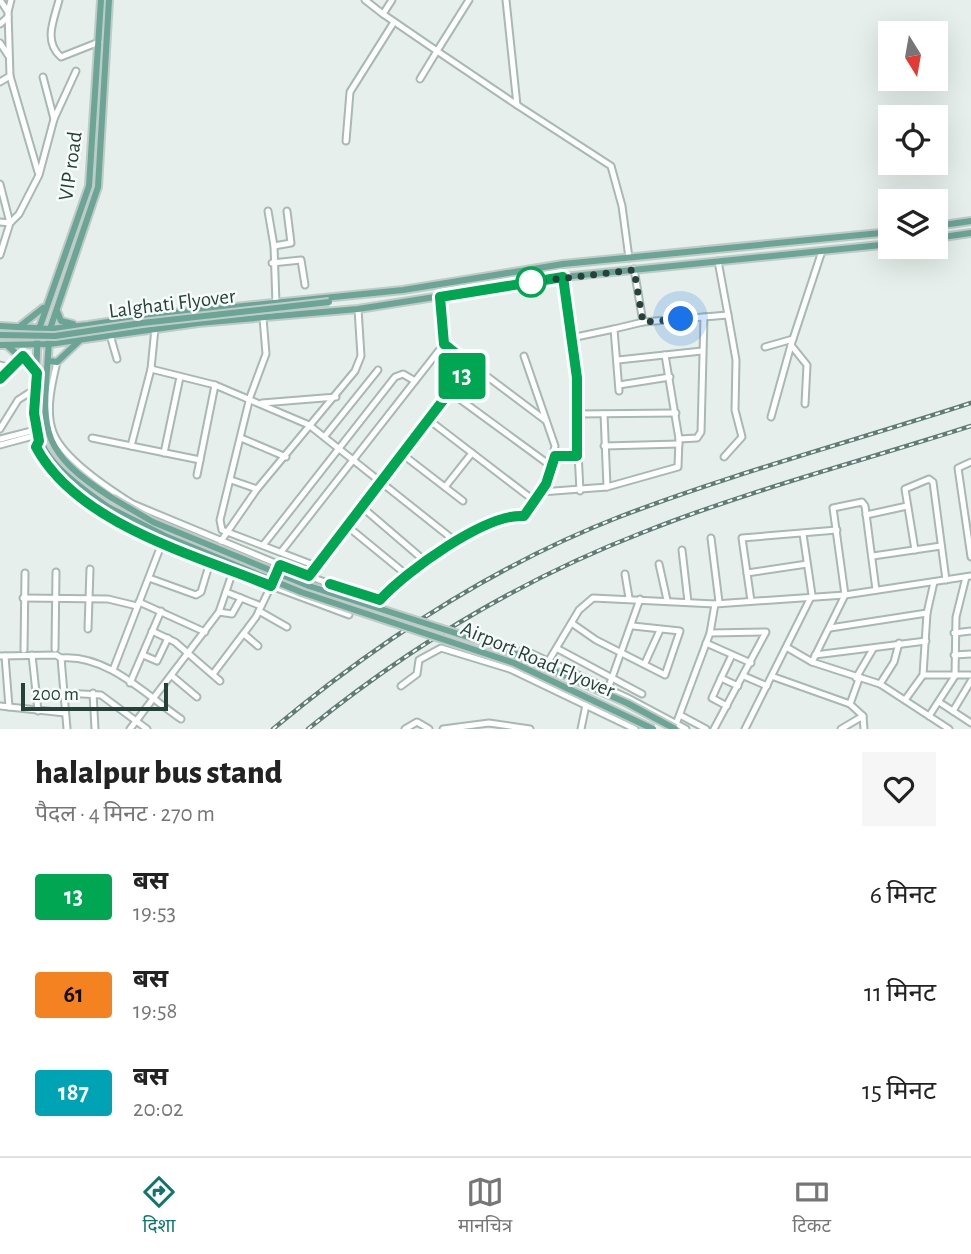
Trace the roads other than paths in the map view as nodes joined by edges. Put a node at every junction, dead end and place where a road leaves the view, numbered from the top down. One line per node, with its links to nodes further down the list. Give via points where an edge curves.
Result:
1 (11, 0): 11 (street)
2 (60, 0): 14 (street, via 49,38 55,51 61,57)
3 (101, 0): 14 (main road, VIP road)
4 (109, 0): 47 (main road, VIP road, via 98,187)
5 (365, 0): 10 (street)
6 (392, 0): 10 (street)
7 (469, 0): 16 (street)
8 (506, 0): 23 (street)
9 (0, 1): 11 (street)
10 (383, 14): 12 (street)
11 (8, 15): 13 (street); 17 (street)
12 (394, 22): 16 (street); 25 (street, via 350,92)
13 (0, 24)
14 (99, 42): 51 (main road, VIP road, via 88,194)
15 (0, 43): 17 (street)
16 (438, 51): 21 (street); 23 (street)
17 (9, 56): 19 (street)
18 (76, 71): 24 (street)
19 (10, 76): 22 (street); 26 (street)
20 (43, 77): 24 (street)
21 (420, 79)
22 (0, 82)
23 (517, 105): 41 (street, via 611,166)
24 (54, 118): 26 (street)
25 (346, 141)
26 (39, 175): 32 (street)
27 (0, 184): 32 (street)
28 (268, 211): 38 (street)
29 (287, 211): 38 (street, via 290,243)
30 (971, 221): 33 (main road)
31 (0, 222): 32 (street)
32 (10, 223): 40 (street)
33 (948, 224)
34 (878, 233): 41 (main road)
35 (971, 233): 36 (main road)
36 (948, 236)
37 (878, 245): 39 (main road)
38 (274, 246): 43 (street)
39 (822, 251): 42 (main road); 68 (street)
40 (0, 255)
41 (629, 258): 48 (main road)
42 (718, 261): 44 (main road); 53 (street)
43 (272, 263): 46 (street, via 301,260); 50 (street)
44 (634, 270): 45 (main road); 56 (street)
45 (563, 277): 49 (main road); 66 (street)
46 (305, 285)
47 (61, 292): 57 (main road, via 59,319); 62 (main road, VIP road)
48 (346, 297): 50 (main road); 64 (main road, Lalghati Flyover, bridge, via 55,336)
49 (440, 297): 52 (main road); 71 (street)
50 (276, 304): 57 (main road)
51 (46, 305): 59 (main road); 61 (main road, VIP road)
52 (358, 309): 55 (main road); 96 (street, via 360,363)
53 (728, 315): 54 (street); 123 (street, via 736,360 735,411 742,437)
54 (704, 317): 56 (street); 74 (street)
55 (263, 318): 60 (main road); 95 (street, via 267,350)
56 (643, 322): 63 (street)
57 (88, 325): 62 (main road)
58 (0, 326): 59 (main road)
59 (17, 328): 61 (main road)
60 (155, 328): 65 (main road); 85 (street)
61 (38, 329): 62 (main road); 69 (main road, VIP road)
62 (50, 329): 70 (main road, VIP road)
63 (614, 329): 66 (street); 79 (street)
64 (0, 335)
65 (110, 335): 67 (main road); 78 (street)
66 (571, 338): 100 (street)
67 (80, 340): 70 (main road); 81 (main road)
68 (792, 342): 73 (street); 98 (street, via 807,365); 102 (street)
69 (37, 344): 70 (main road); 72 (main road); 87 (main road, VIP road)
70 (49, 344): 80 (main road, VIP road)
71 (444, 344): 83 (street); 91 (street)
72 (3, 345): 76 (main road)
73 (765, 347)
74 (702, 351): 75 (street); 112 (street, via 701,432 697,438)
75 (665, 355): 79 (street); 89 (street)
76 (23, 356): 84 (street); 87 (main road)
77 (524, 356): 104 (street)
78 (117, 359)
79 (618, 360): 89 (street, via 619,388)
80 (49, 361): 81 (main road); 136 (main road, Airport Road Flyover, via 44,413 50,441 65,460)
81 (57, 362): 136 (street, via 51,392 52,431 67,453)
82 (0, 365): 84 (street)
83 (470, 365): 94 (street); 104 (street)
84 (11, 368): 90 (street)
85 (152, 369): 88 (street); 114 (street)
86 (378, 370): 108 (street)
87 (37, 373): 93 (main road, VIP road)
88 (180, 377): 92 (street); 117 (street)
89 (670, 377): 99 (street)
90 (0, 379)
91 (415, 381): 116 (street, via 403,374 395,377); 124 (street)
92 (215, 385): 95 (street); 125 (street)
93 (35, 389): 106 (street, via 18,400); 107 (main road, VIP road)
94 (450, 392): 103 (street); 127 (street)
95 (250, 397): 97 (street); 110 (street)
96 (336, 397): 97 (street); 105 (street)
97 (262, 403): 105 (street)
98 (805, 404)
99 (676, 413): 101 (street); 112 (street)
100 (577, 414): 101 (street); 121 (street)
101 (604, 414): 115 (street)
102 (771, 416)
103 (429, 420): 118 (street); 119 (street)
104 (545, 420): 120 (street)
105 (309, 425): 108 (street); 122 (street)
106 (0, 429)
107 (37, 435): 111 (street); 113 (street); 149 (street, via 36,447 45,461 78,493 117,522); 290 (main road, Airport Road Flyover, bridge, via 58,467 108,507 156,533 301,592 514,663)
108 (325, 436): 116 (street)
109 (92, 438): 114 (street)
110 (241, 438): 122 (street); 129 (street)
111 (0, 439)
112 (679, 441): 115 (street); 132 (street, via 675,470)
113 (0, 445)
114 (131, 446): 117 (street)
115 (604, 446): 132 (street)
116 (341, 447): 124 (street); 150 (street)
117 (164, 453): 125 (street)
118 (472, 453): 131 (street); 138 (street)
119 (402, 454): 130 (street); 131 (street)
120 (555, 456): 121 (street); 127 (street)
121 (577, 456): 134 (street)
122 (286, 457): 133 (street)
123 (724, 457)
124 (355, 459): 130 (street); 155 (street)
125 (200, 460): 128 (street)
126 (971, 462): 151 (street, via 958,468)
127 (551, 466): 135 (street)
128 (197, 475)
129 (232, 480): 133 (street); 144 (street, via 220,520)
130 (383, 481): 140 (street); 148 (street)
131 (445, 487): 137 (street)
132 (607, 487): 134 (street)
133 (257, 489): 144 (street)
134 (580, 491): 135 (street)
135 (541, 492): 138 (street)
136 (110, 494): 147 (street); 277 (main road, Airport Road Flyover, bridge, via 153,522 298,581 505,649)
137 (463, 501)
138 (536, 502): 148 (street, via 524,516 512,515)
139 (906, 506): 141 (street); 152 (street, via 905,489 929,479 933,482); 154 (street)
140 (362, 507): 142 (street); 159 (street)
141 (866, 515): 143 (street, via 862,502 833,508); 156 (street)
142 (347, 526): 163 (street); 171 (street)
143 (836, 530): 145 (street); 182 (street)
144 (225, 532): 147 (street); 150 (street)
145 (803, 534): 161 (street); 168 (street, via 743,538)
146 (711, 538): 192 (street)
147 (221, 541): 162 (street)
148 (455, 541): 159 (street)
149 (162, 542): 158 (street); 173 (street)
150 (264, 544): 155 (street)
151 (970, 545): 157 (street)
152 (941, 546): 154 (street); 174 (street)
153 (682, 550): 190 (street)
154 (915, 550): 156 (street)
155 (281, 552): 163 (street)
156 (873, 556): 177 (street)
157 (971, 557)
158 (210, 562): 165 (street); 173 (street, via 197,595)
159 (426, 562): 171 (street)
160 (659, 564): 189 (street)
161 (807, 564): 168 (street); 181 (street)
162 (280, 565): 170 (street); 176 (street)
163 (316, 566): 170 (street)
164 (90, 569): 187 (street)
165 (233, 571): 176 (street); 178 (street)
166 (56, 572): 186 (street)
167 (25, 573): 183 (street)
168 (747, 573): 191 (street)
169 (625, 574): 185 (street)
170 (309, 576): 171 (street, via 373,601)
171 (408, 576)
172 (968, 576): 174 (street); 180 (street)
173 (149, 578): 193 (street)
174 (946, 580): 175 (street)
175 (934, 582): 177 (street); 197 (street)
176 (271, 586): 194 (street); 198 (street)
177 (876, 590): 182 (street)
178 (226, 592): 184 (street); 196 (street)
179 (971, 593): 180 (street)
180 (961, 594): 209 (street)
181 (812, 595): 182 (street); 191 (street); 216 (street)
182 (845, 595): 202 (street)
183 (23, 598): 186 (street); 220 (street)
184 (242, 598): 194 (street); 196 (street, via 232,614)
185 (629, 598): 188 (street); 199 (street, via 593,598 579,610)
186 (56, 599): 187 (street); 217 (street)
187 (89, 600): 193 (street); 203 (street)
188 (640, 600): 189 (street); 201 (street)
189 (667, 600): 190 (street)
190 (688, 601): 192 (street)
191 (751, 601): 192 (street)
192 (717, 603): 208 (street)
193 (138, 604): 195 (street); 236 (street)
194 (260, 609): 200 (street); 210 (street)
195 (161, 611): 205 (street); 206 (street)
196 (219, 612): 206 (street)
197 (927, 613): 202 (street); 212 (street)
198 (349, 615)
199 (573, 624): 218 (street); 221 (street)
200 (288, 626)
201 (633, 626): 204 (street); 221 (street)
202 (830, 628): 227 (street)
203 (88, 629)
204 (660, 630): 233 (street); 233 (street, via 680,631 665,675)
205 (152, 631): 211 (street); 225 (street)
206 (205, 632): 226 (street)
207 (971, 632): 209 (street)
208 (710, 633): 213 (street); 234 (street, via 766,632)
209 (954, 633): 228 (street)
210 (244, 634): 215 (street); 237 (street)
211 (168, 638): 225 (street, via 157,661); 226 (street)
212 (926, 641): 214 (street); 238 (street)
213 (706, 643): 222 (street); 270 (street)
214 (899, 643): 219 (street); 250 (street)
215 (258, 646)
216 (788, 648): 232 (street); 244 (street)
217 (55, 649)
218 (558, 649): 231 (street); 243 (street)
219 (873, 649): 227 (street); 246 (street)
220 (24, 650)
221 (623, 652): 233 (street); 243 (street)
222 (732, 654): 234 (street); 245 (street)
223 (971, 654): 228 (street)
224 (32, 655): 229 (street); 230 (street); 267 (street)
225 (143, 655): 249 (street)
226 (189, 655): 237 (street); 240 (street)
227 (815, 655): 232 (street)
228 (954, 655): 242 (street)
229 (3, 656): 266 (street)
230 (61, 658): 236 (street); 255 (street)
231 (548, 662): 235 (street, via 521,650 508,665); 254 (street)
232 (812, 662): 246 (street)
233 (645, 663)
234 (751, 663): 241 (street)
235 (510, 669): 251 (street, via 441,648 419,660 417,674); 263 (street)
236 (113, 670): 249 (street)
237 (213, 674): 247 (street)
238 (923, 675): 242 (street); 260 (street)
239 (971, 675): 242 (street)
240 (172, 676): 258 (street); 259 (street)
241 (744, 676): 252 (street); 253 (street)
242 (955, 676): 261 (street)
243 (613, 677): 254 (street); 257 (street)
244 (774, 677): 253 (street); 262 (street)
245 (721, 678): 252 (street); 265 (street, via 712,698)
246 (858, 678): 250 (street); 262 (street)
247 (220, 681)
248 (971, 681): 268 (street)
249 (130, 683): 259 (street)
250 (880, 684): 260 (street)
251 (401, 686)
252 (738, 686): 265 (street)
253 (767, 687): 294 (street)
254 (608, 689): 277 (street)
255 (64, 693): 256 (street); 269 (street)
256 (93, 693): 274 (street); 281 (street)
257 (642, 694)
258 (197, 697)
259 (153, 700): 273 (street); 274 (street)
260 (905, 700): 272 (street)
261 (939, 702): 268 (street); 272 (street)
262 (850, 704): 271 (street)
263 (586, 705): 288 (street); 289 (street)
264 (0, 706): 266 (street)
265 (727, 706): 293 (street)
266 (9, 707): 267 (street)
267 (38, 711): 269 (street)
268 (953, 711): 275 (street)
269 (65, 713): 280 (street)
270 (680, 715): 277 (street); 292 (street)
271 (863, 716): 295 (street); 296 (street)
272 (929, 716): 297 (street)
273 (181, 719)
274 (136, 721): 282 (street); 283 (street)
275 (971, 723)
276 (488, 726): 278 (street); 279 (street)
277 (676, 727): 291 (street)
278 (465, 728): 286 (street)
279 (511, 728): 287 (street)
280 (67, 729)
281 (95, 729)
282 (131, 729)
283 (147, 729)
284 (405, 729): 285 (street, via 417,722)
285 (429, 729)
286 (443, 729)
287 (530, 729)
288 (581, 729)
289 (635, 729)
290 (653, 729)
291 (685, 729)
292 (706, 729)
293 (714, 729)
294 (745, 729)
295 (841, 729)
296 (864, 729)
297 (948, 729)

